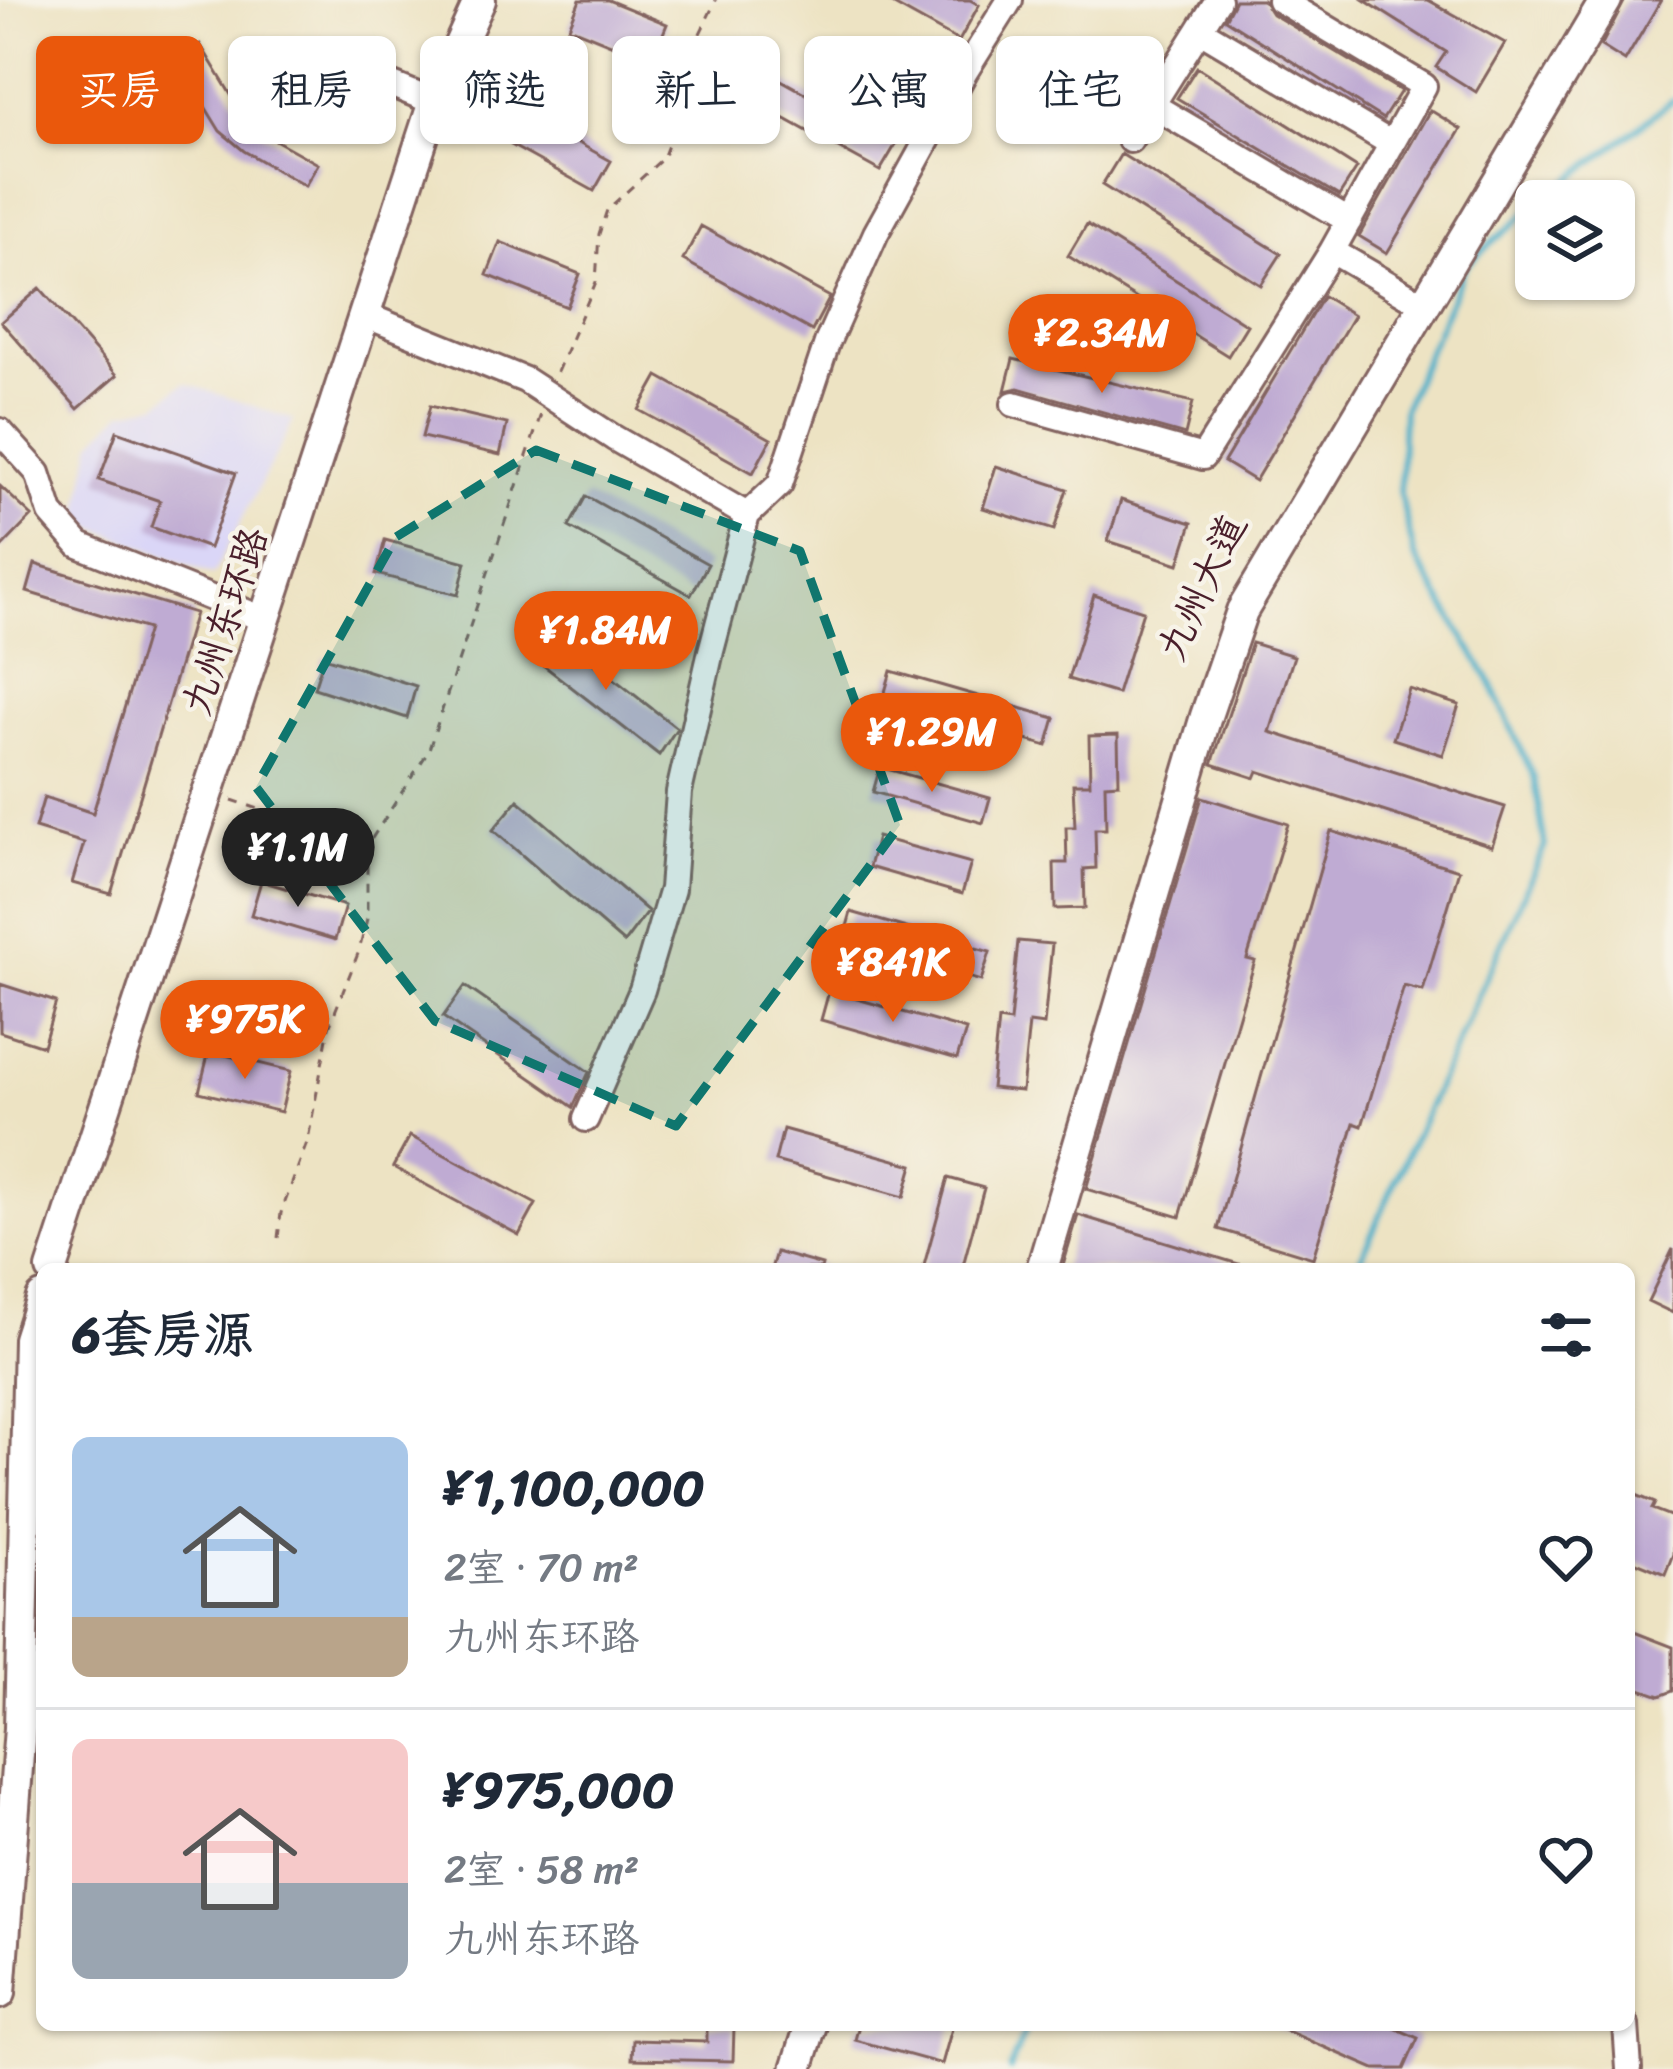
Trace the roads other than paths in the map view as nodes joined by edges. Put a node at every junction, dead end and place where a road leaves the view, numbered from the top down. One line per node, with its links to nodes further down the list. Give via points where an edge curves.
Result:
1 (480, 0): 8 (main road, 九州东环路)
2 (1010, 0): 19 (street, via 876,233 827,343 780,484)
3 (1218, 0): 7 (street)
4 (1280, 0): 12 (street, via 1424,86)
5 (1585, 0): 15 (main road, 九州大道)
6 (1606, 0): 24 (main road, via 1242,611)
7 (1200, 30): 9 (street); 12 (street)
8 (464, 36)
9 (1164, 87)
10 (1164, 113): 13 (street)
11 (420, 144): 16 (main road, 九州东环路)
12 (1392, 144): 13 (street)
13 (1349, 221): 14 (street)
14 (1332, 251): 15 (street); 17 (street, via 1203,457)
15 (1409, 296): 23 (main road, 九州大道, via 1223,613)
16 (365, 315): 19 (street, via 525,380); 20 (main road, 九州东环路)
17 (1014, 404)
18 (0, 431): 20 (street, via 38,473 51,513 91,554)
19 (747, 514): 21 (street, via 679,792 671,889 642,990)
20 (266, 620): 22 (main road, 九州东环路)
21 (586, 1119)
22 (54, 1263)
23 (1031, 1263)
24 (1044, 1263)
25 (36, 1316): 26 (main road, via 28,1339 20,1728)
26 (0, 1993)
27 (809, 2031): 30 (main road)
28 (819, 2031): 31 (main road)
29 (1626, 2031): 32 (street)
30 (797, 2069)
31 (809, 2069)
32 (1629, 2069)

